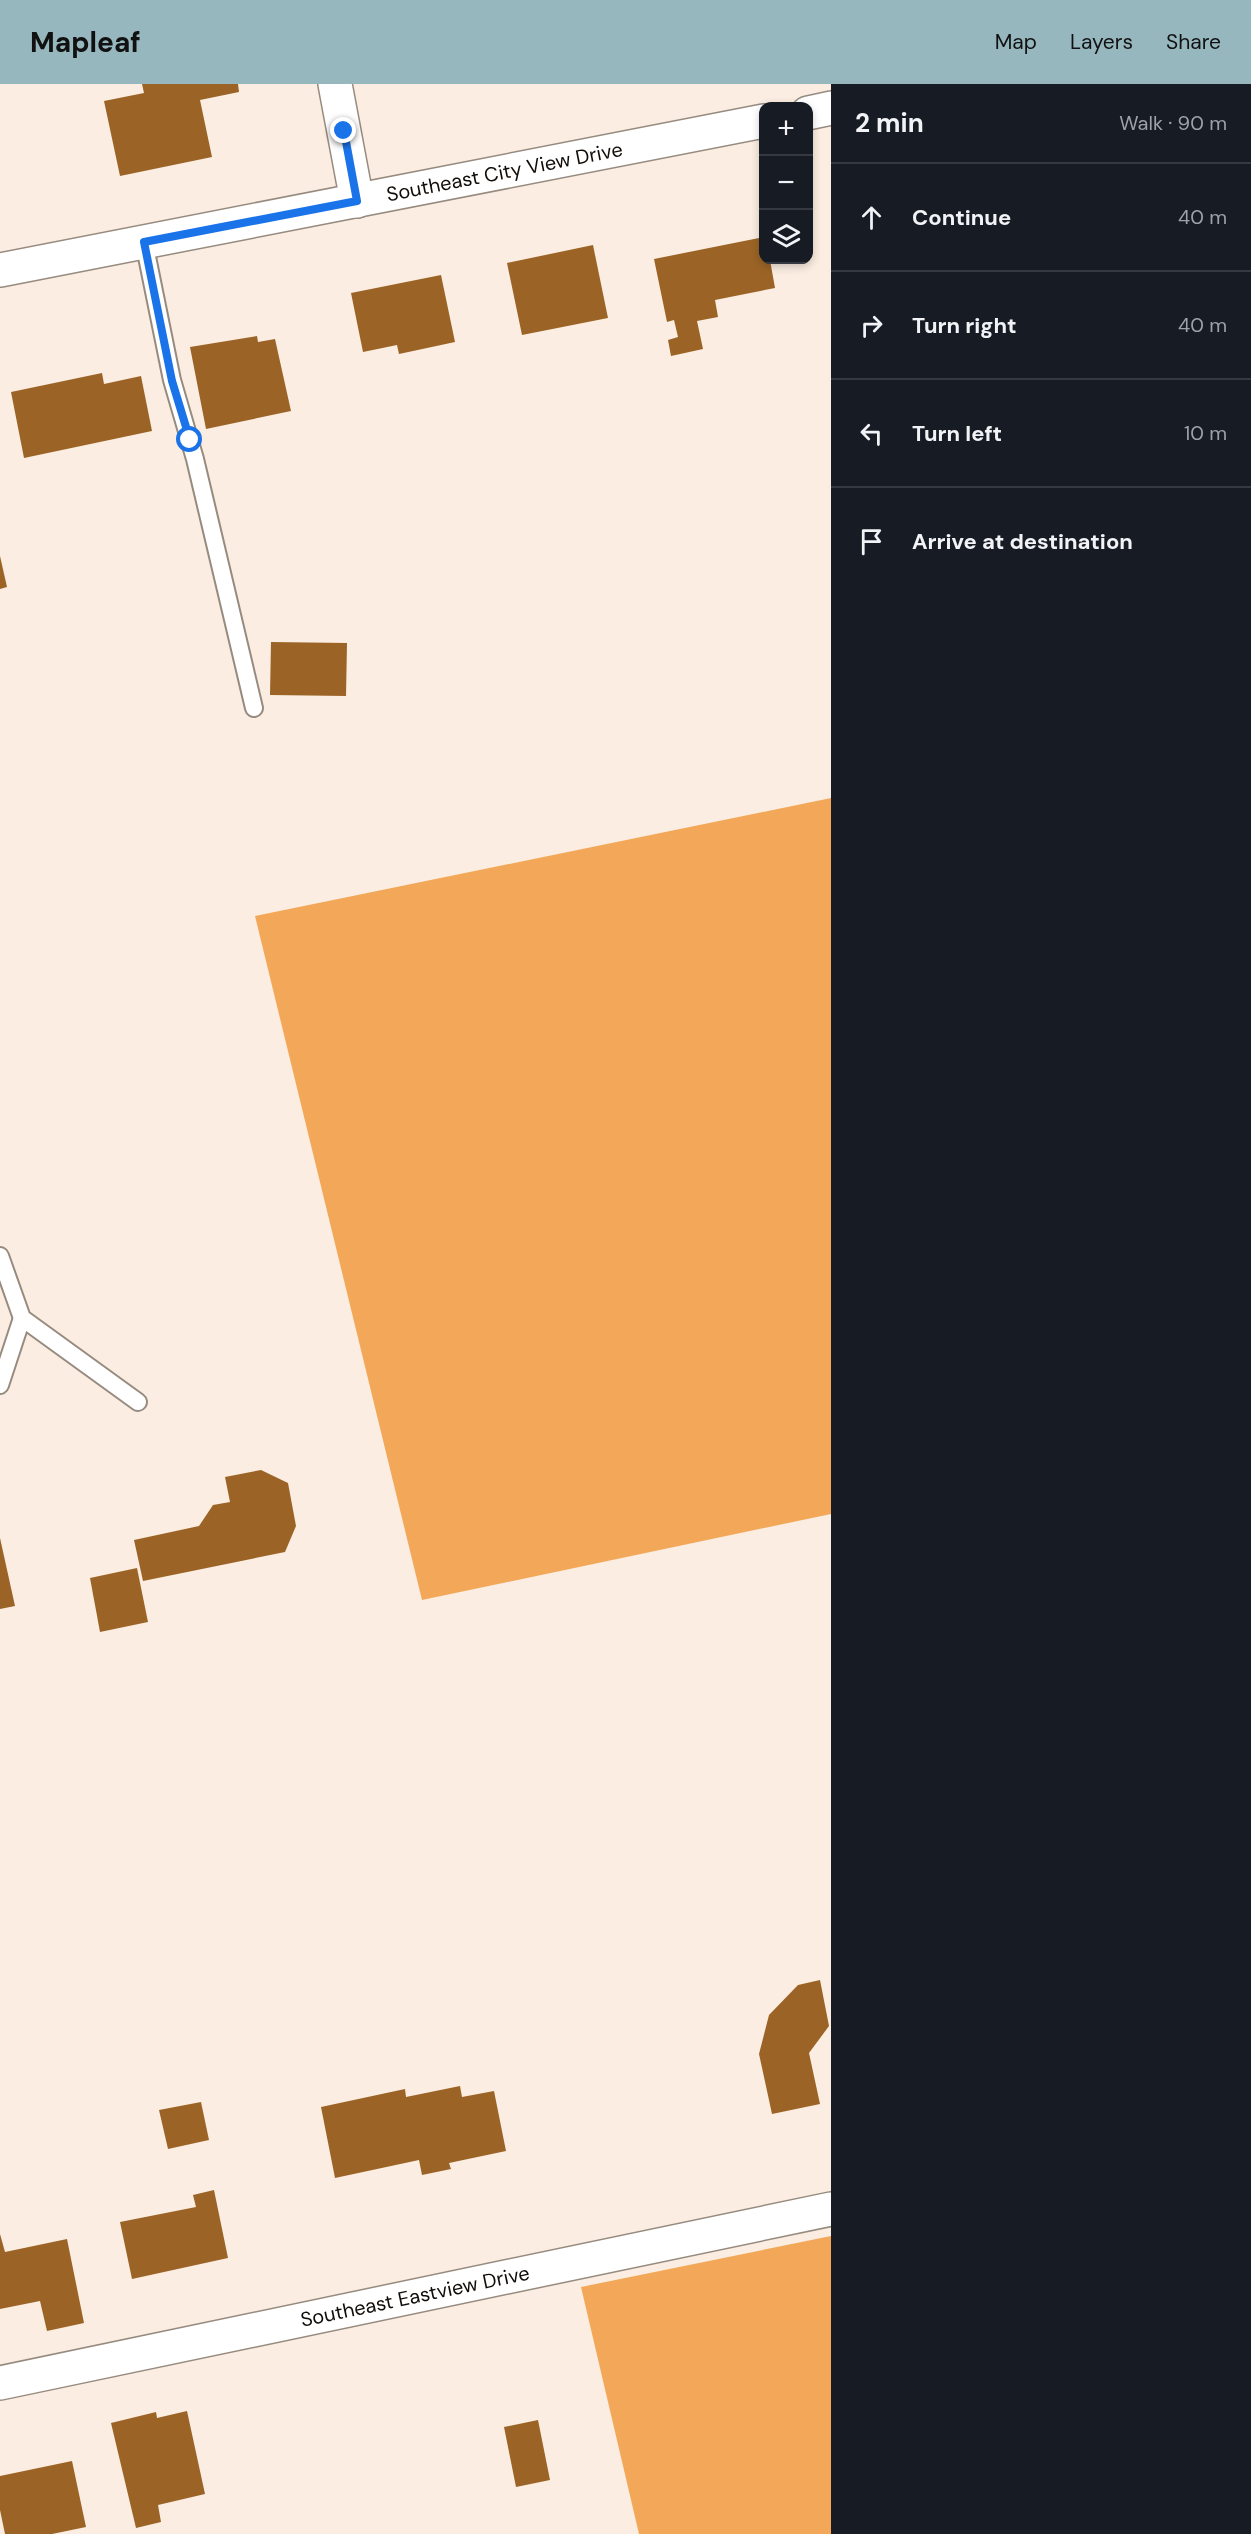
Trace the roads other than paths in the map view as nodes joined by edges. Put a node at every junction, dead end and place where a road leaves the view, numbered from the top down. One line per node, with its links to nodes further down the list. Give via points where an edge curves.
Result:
1 (335, 84): 5 (street)
2 (831, 108): 3 (street)
3 (813, 112)
4 (759, 123): 5 (street, Southeast City View Drive)
5 (357, 201): 6 (street, Southeast City View Drive)
6 (144, 242): 7 (street, Southeast City View Drive); 8 (lane, via 172,381 195,459)
7 (0, 270)
8 (254, 708)
9 (0, 1256): 10 (lane)
10 (22, 1318): 11 (lane); 12 (lane)
11 (0, 1385)
12 (138, 1402)
13 (831, 2209): 14 (street, Southeast Eastview Drive)
14 (0, 2383)

